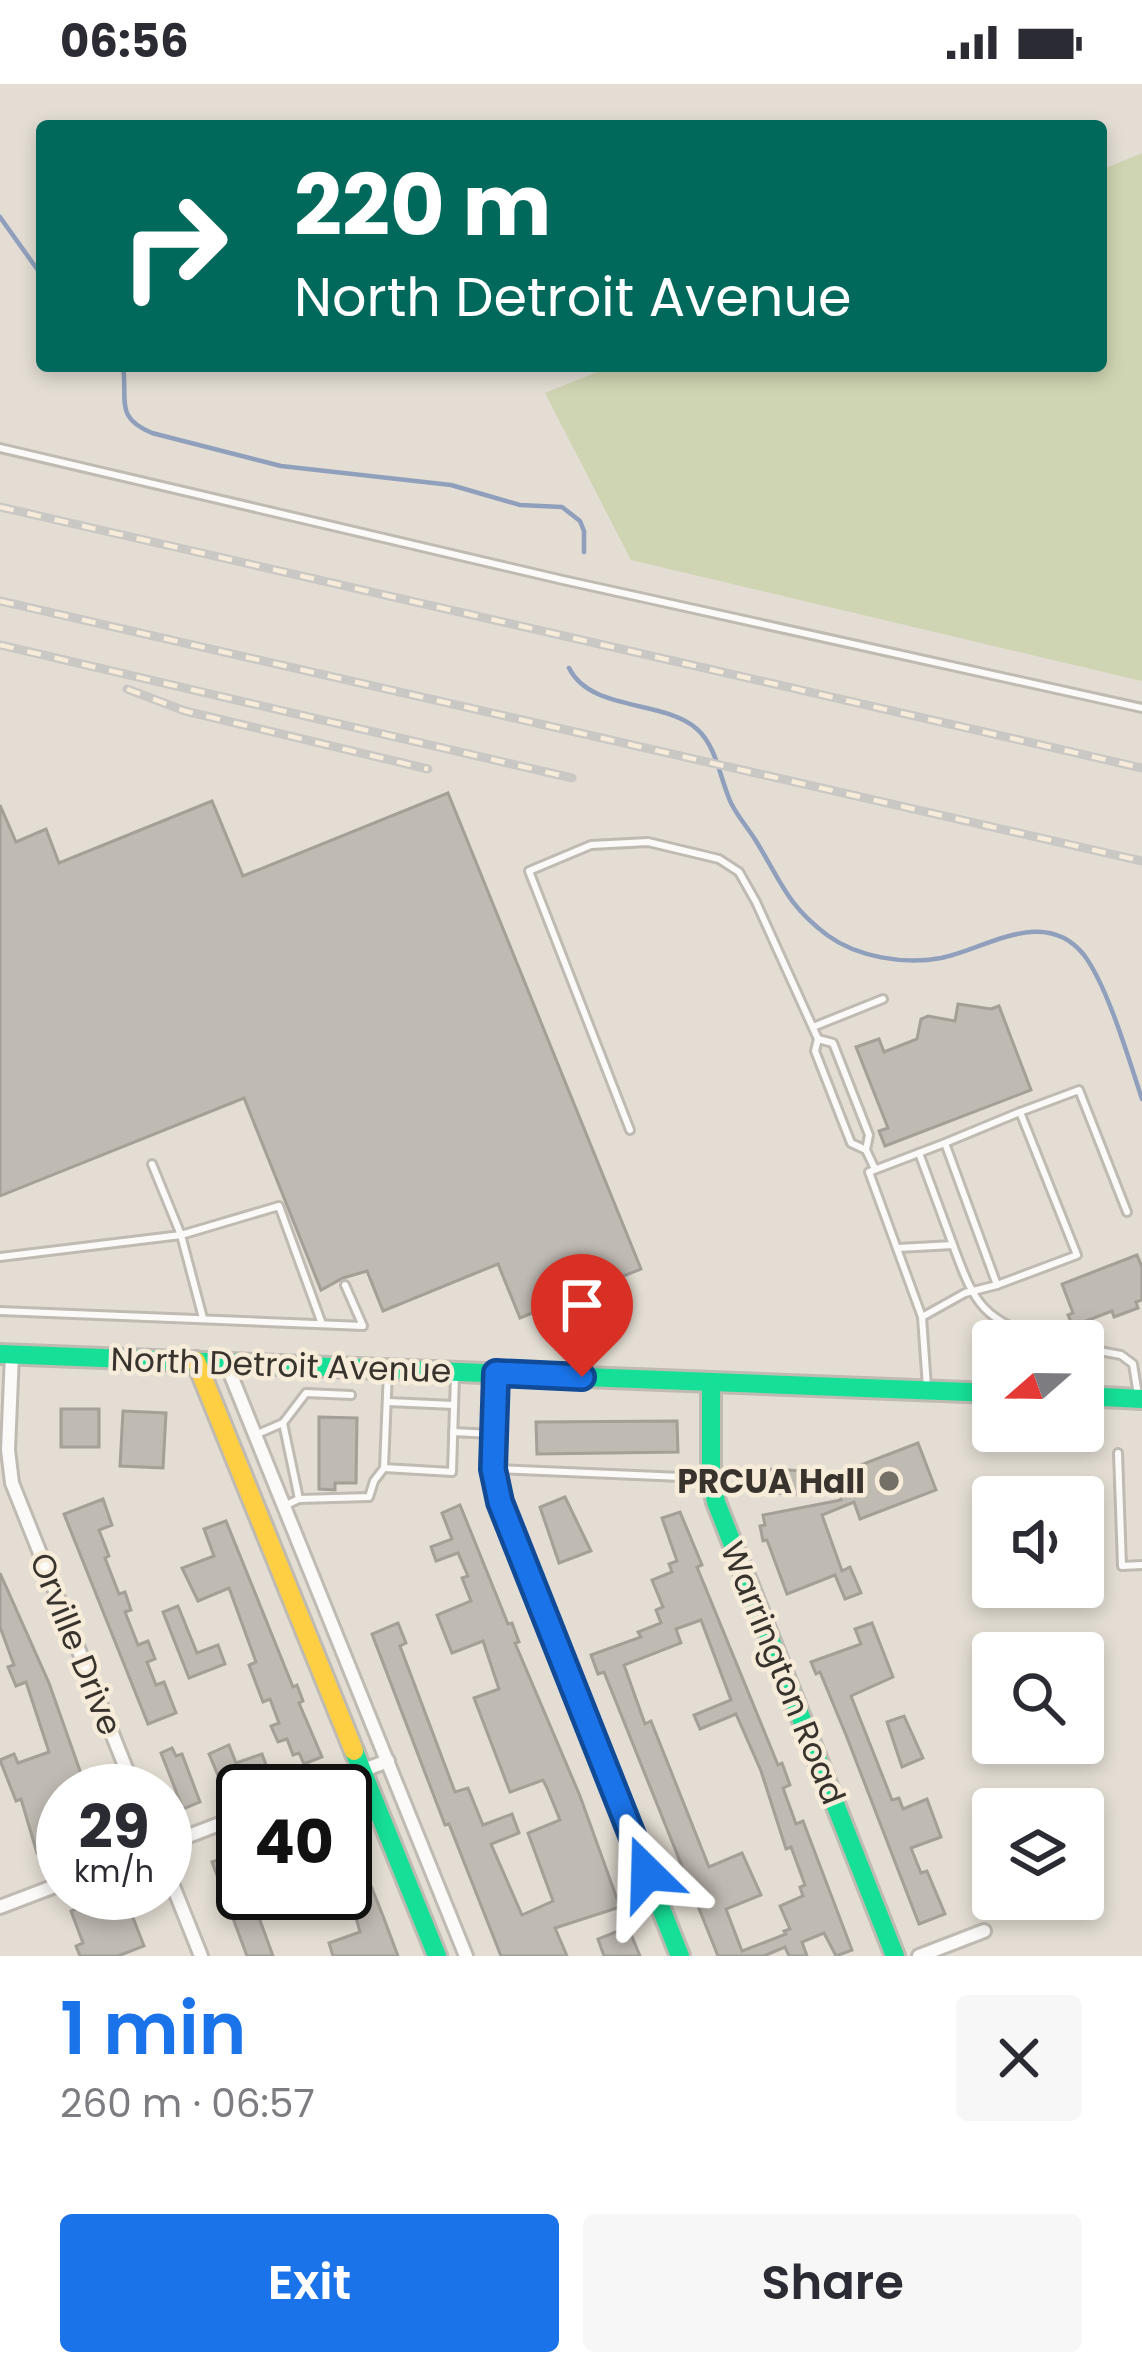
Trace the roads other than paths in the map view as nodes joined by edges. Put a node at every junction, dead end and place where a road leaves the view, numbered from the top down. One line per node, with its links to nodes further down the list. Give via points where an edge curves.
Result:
1 (0, 448): 2 (lane)
2 (1142, 708)
3 (883, 999): 4 (lane)
4 (813, 1027): 5 (lane); 7 (lane, via 756,902 739,872 719,860 648,842 591,845 529,871)
5 (818, 1039): 9 (lane, via 815,1051 851,1143); 9 (lane, via 833,1043 869,1135)
6 (1020, 1112): 8 (lane); 13 (lane, via 1079,1090); 19 (lane, via 1077,1255)
7 (630, 1130)
8 (945, 1143): 10 (lane); 19 (lane)
9 (866, 1150): 12 (lane)
10 (919, 1152): 12 (lane); 15 (lane)
11 (152, 1164): 14 (lane)
12 (875, 1169): 16 (lane, via 869,1172)
13 (1127, 1213)
14 (181, 1235): 17 (lane); 23 (lane); 25 (lane, via 279,1205)
15 (952, 1245): 16 (lane); 20 (lane)
16 (897, 1248): 22 (lane)
17 (0, 1257)
18 (345, 1285): 25 (lane, via 363,1326)
19 (998, 1285): 20 (lane)
20 (971, 1294): 22 (lane); 24 (lane)
21 (0, 1311): 23 (lane)
22 (922, 1317): 35 (lane)
23 (203, 1319): 25 (lane)
24 (995, 1320)
25 (322, 1324)
26 (1104, 1352): 40 (lane, via 1133,1364)
27 (6, 1354): 28 (street, North Detroit Avenue); 55 (street, Orville Drive, via 12,1484)
28 (196, 1361): 29 (street, North Detroit Avenue); 56 (street)
29 (226, 1363): 30 (street, North Detroit Avenue); 46 (street)
30 (328, 1368): 31 (street, North Detroit Avenue); 37 (lane)
31 (388, 1369): 32 (street, North Detroit Avenue); 41 (lane)
32 (455, 1372): 33 (street, North Detroit Avenue); 42 (lane)
33 (496, 1373): 34 (street, North Detroit Avenue); 45 (street)
34 (711, 1382): 35 (street, North Detroit Avenue); 50 (street, Warrington Road)
35 (927, 1390): 36 (street, North Detroit Avenue)
36 (972, 1392)
37 (327, 1394): 38 (lane); 43 (lane, via 306,1393)
38 (351, 1394)
39 (1104, 1397): 40 (street)
40 (1140, 1399)
41 (388, 1402): 42 (lane); 48 (lane)
42 (454, 1405): 44 (lane)
43 (283, 1423): 46 (lane); 51 (lane)
44 (453, 1432): 45 (lane); 48 (lane, via 452,1472)
45 (493, 1434): 49 (street)
46 (255, 1435): 52 (street)
47 (1118, 1453): 53 (lane, via 1122,1566)
48 (384, 1468): 51 (lane, via 369,1497)
49 (493, 1469): 50 (lane); 66 (street)
50 (712, 1478): 67 (street, Warrington Road)
51 (299, 1499): 52 (lane)
52 (284, 1506): 54 (street)
53 (1142, 1565)
54 (388, 1761): 57 (street); 65 (street)
55 (124, 1764)
56 (361, 1764)
57 (372, 1767)
58 (372, 1793): 64 (street)
59 (36, 1893): 60 (street)
60 (0, 1907)
61 (187, 1920): 63 (street)
62 (984, 1931): 68 (street)
63 (201, 1956)
64 (437, 1956)
65 (466, 1956)
66 (680, 1956)
67 (896, 1956)
68 (919, 1956)

